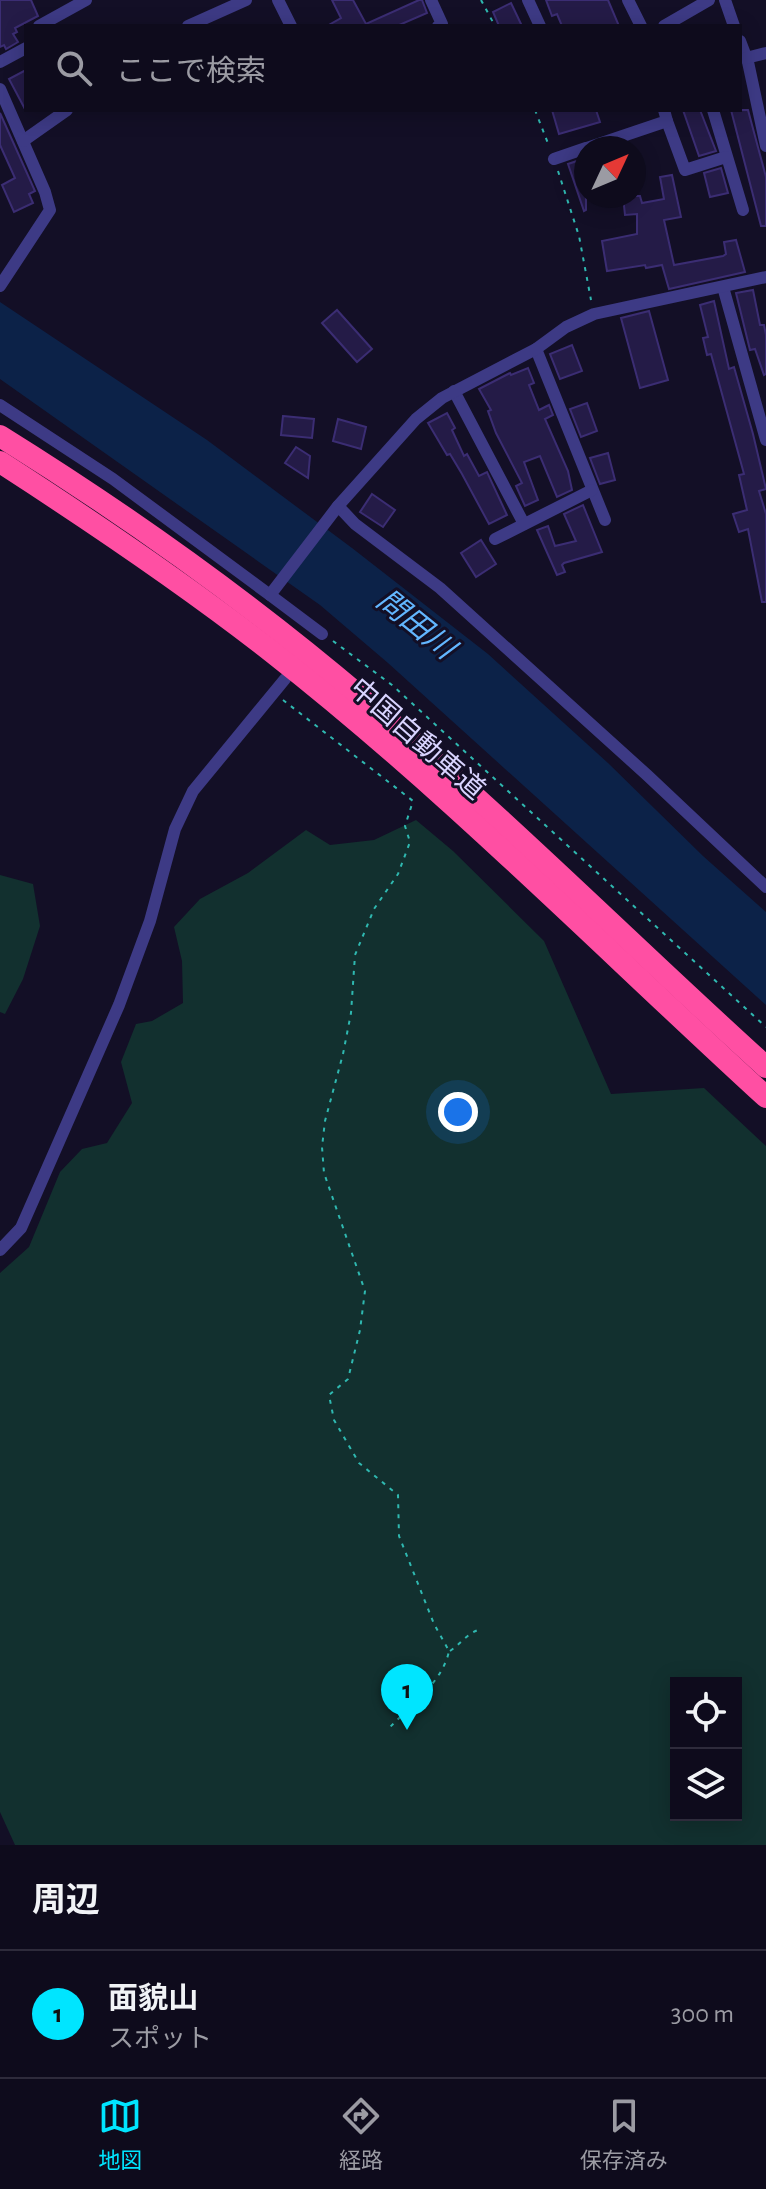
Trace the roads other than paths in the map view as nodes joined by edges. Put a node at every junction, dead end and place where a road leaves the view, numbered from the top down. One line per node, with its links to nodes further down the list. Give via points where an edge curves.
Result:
1 (86, 0): 10 (street)
2 (278, 0): 12 (street)
3 (431, 0): 13 (street)
4 (528, 0): 14 (street)
5 (628, 0): 15 (street)
6 (709, 0): 9 (street)
7 (725, 0): 16 (street)
8 (242, 1): 11 (street)
9 (688, 20)
10 (43, 24)
11 (192, 24)
12 (290, 24)
13 (442, 24)
14 (539, 24)
15 (640, 24)
16 (733, 24)
17 (742, 47): 20 (street)
18 (24, 49): 21 (street)
19 (766, 53): 20 (street)
20 (746, 58): 28 (street)
21 (0, 62)
22 (0, 89): 27 (street)
23 (64, 112): 27 (street)
24 (714, 112): 30 (street)
25 (665, 116): 26 (street); 30 (street, via 685,170)
26 (616, 136)
27 (23, 141): 34 (street, via 50,210)
28 (766, 146)
29 (574, 152): 31 (street)
30 (726, 157): 32 (street)
31 (554, 159)
32 (743, 210)
33 (766, 277): 35 (street)
34 (2, 278)
35 (723, 287): 36 (street, via 594,314); 40 (street)
36 (536, 349): 37 (street); 42 (street)
37 (454, 391): 43 (street, via 416,419); 45 (street)
38 (0, 405): 47 (street)
39 (0, 436): 51 (highway, 中国自動車道, via 139,526 363,698)
40 (766, 440)
41 (0, 462): 52 (highway, 中国自動車道, via 194,593 338,707)
42 (592, 490): 44 (street); 45 (street)
43 (338, 506): 47 (street); 50 (street, via 449,596)
44 (605, 520)
45 (524, 524): 46 (street)
46 (495, 539)
47 (274, 589): 48 (street)
48 (322, 634)
49 (285, 679): 53 (street, via 193,791 175,829 150,921 119,1005 21,1228)
50 (766, 887)
51 (766, 1067)
52 (766, 1097)
53 (0, 1250)

